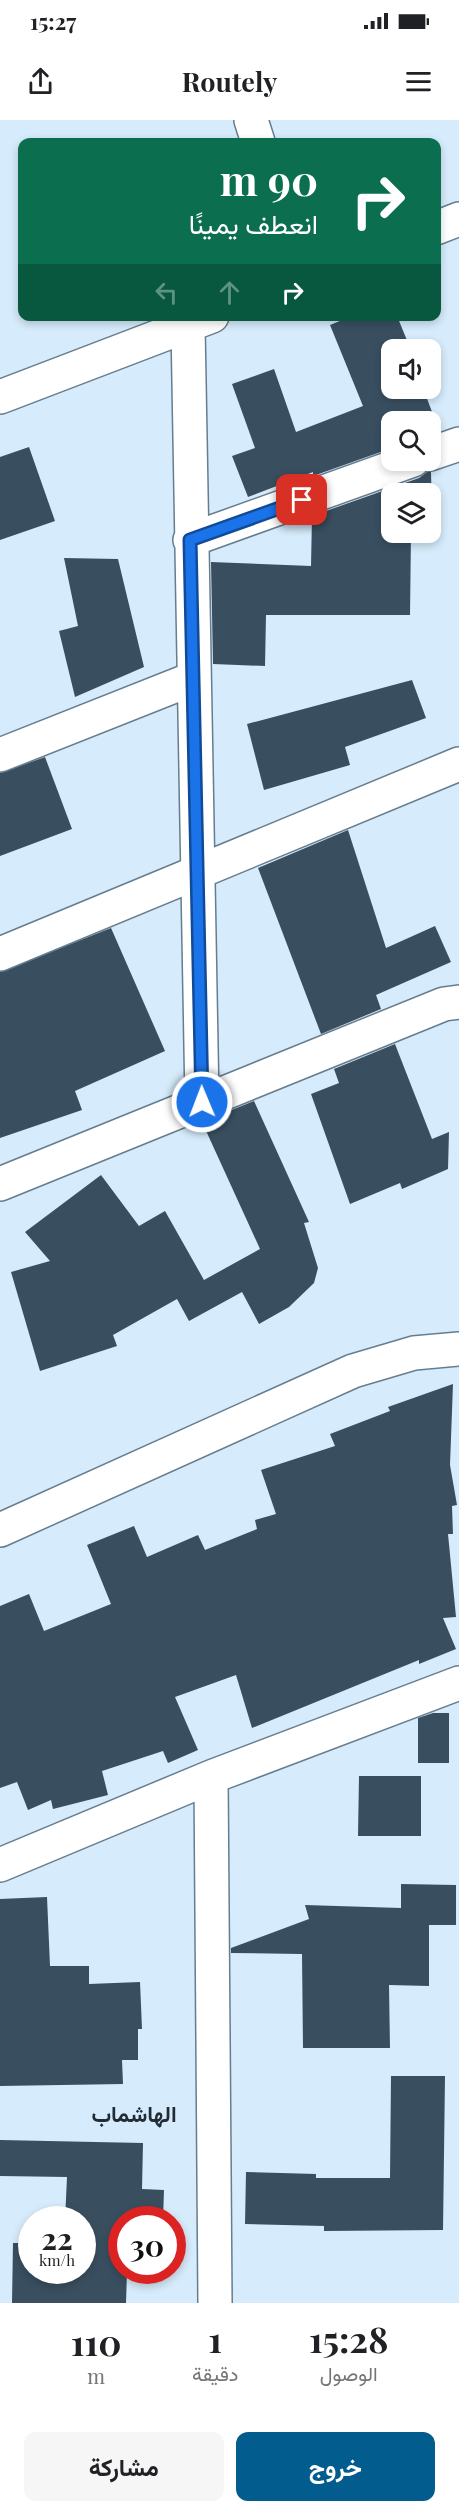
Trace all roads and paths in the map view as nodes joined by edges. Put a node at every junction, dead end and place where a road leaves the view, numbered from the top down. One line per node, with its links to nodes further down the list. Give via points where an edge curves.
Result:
1 (250, 120): 2 (street)
2 (257, 138)
3 (459, 219): 4 (street)
4 (441, 226)
5 (200, 321): 6 (street); 10 (street)
6 (0, 397)
7 (459, 444): 8 (street)
8 (441, 450)
9 (382, 471): 10 (street)
10 (190, 540): 11 (street)
11 (192, 679): 12 (street); 14 (street)
12 (0, 755)
13 (459, 764): 14 (street)
14 (199, 871): 15 (street); 17 (street)
15 (0, 954)
16 (459, 1002): 17 (street, via 444,1004)
17 (202, 1102): 18 (street)
18 (0, 1184)
19 (459, 1349): 20 (street, via 414,1353 353,1371)
20 (0, 1530)
21 (459, 1683): 22 (street)
22 (211, 1777): 23 (street); 24 (street)
23 (0, 1865)
24 (215, 2303)

